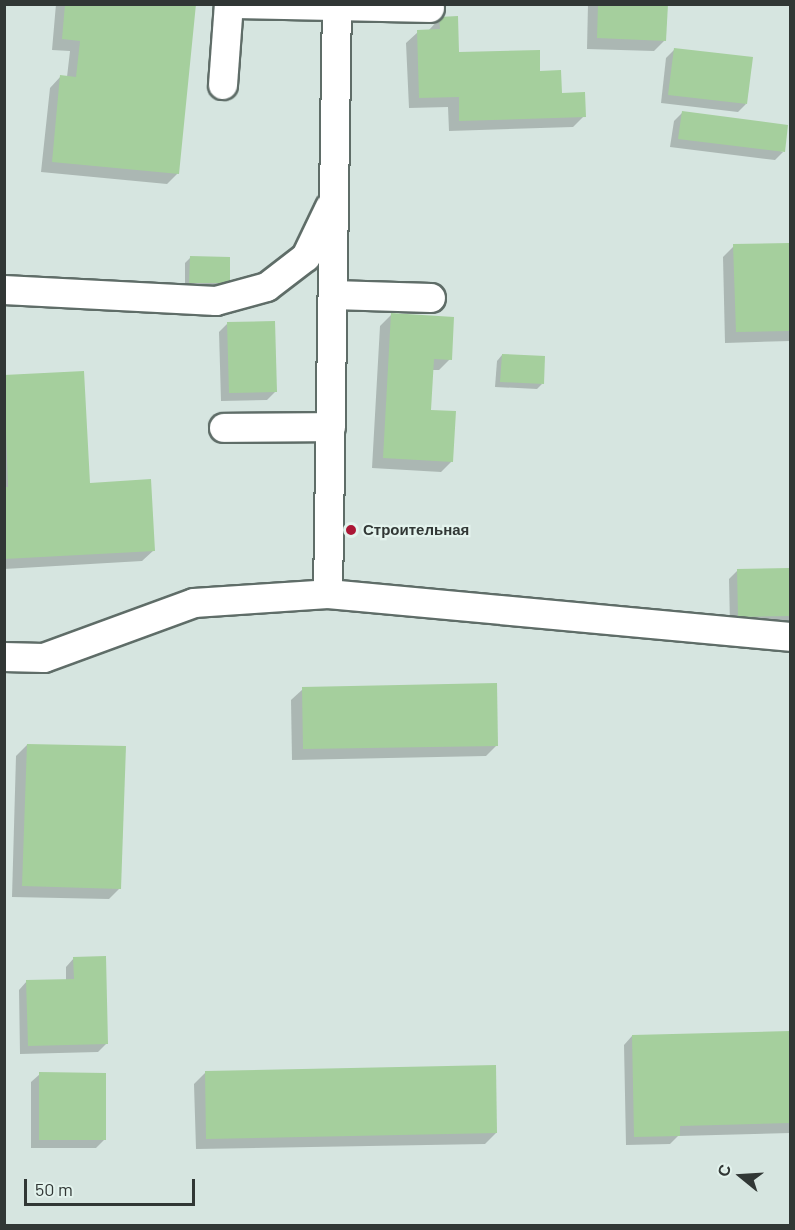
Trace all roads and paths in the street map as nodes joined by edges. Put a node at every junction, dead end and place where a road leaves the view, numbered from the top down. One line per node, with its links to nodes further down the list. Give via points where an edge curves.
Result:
1 (229, 4): 5 (street)
2 (237, 4): 3 (street)
3 (337, 5): 4 (street); 6 (street)
4 (430, 8)
5 (223, 85)
6 (334, 200): 7 (street, via 306,257 267,287 216,301); 8 (street)
7 (4, 290)
8 (333, 295): 9 (street); 10 (street)
9 (431, 298)
10 (331, 427): 11 (street); 12 (street)
11 (224, 428)
12 (328, 594): 13 (street); 14 (street, via 194,603 44,658)
13 (790, 637)
14 (4, 657)

